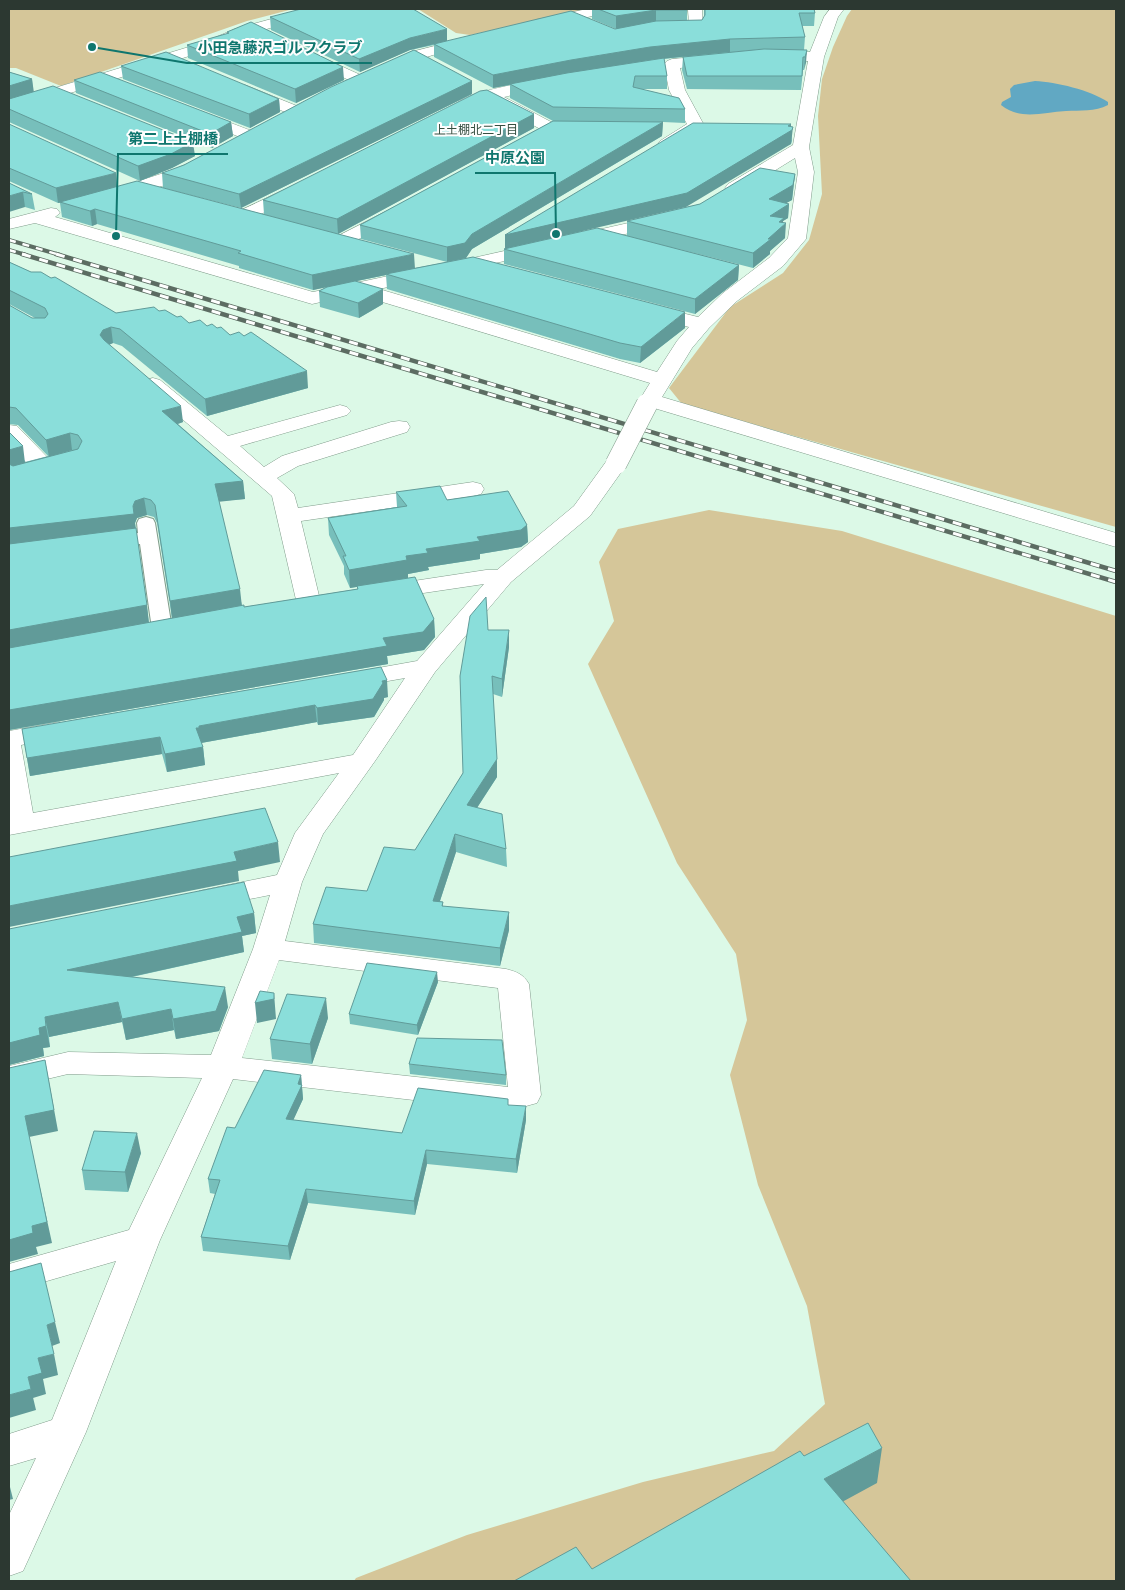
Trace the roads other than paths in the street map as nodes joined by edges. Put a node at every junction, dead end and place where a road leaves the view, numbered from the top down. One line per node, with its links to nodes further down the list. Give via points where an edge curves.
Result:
1 (323, 9): 6 (street)
2 (606, 9): 5 (street)
3 (695, 9): 9 (street, via 696,28)
4 (837, 9): 17 (street)
5 (570, 16): 7 (street); 8 (street)
6 (252, 28): 11 (street); 18 (street)
7 (523, 28)
8 (596, 28)
9 (656, 28)
10 (448, 33): 13 (street)
11 (270, 37)
12 (481, 38): 13 (street)
13 (465, 43): 15 (street)
14 (297, 50): 25 (street)
15 (416, 55): 20 (street); 25 (street)
16 (754, 57): 17 (street)
17 (816, 57): 50 (street)
18 (170, 58): 22 (street); 24 (street)
19 (736, 58): 21 (street)
20 (432, 64)
21 (672, 64): 23 (street); 45 (street, via 677,90 696,125)
22 (188, 66)
23 (652, 67)
24 (102, 78): 30 (street); 32 (street)
25 (360, 80): 31 (street)
26 (560, 81): 33 (street)
27 (466, 83): 33 (street)
28 (27, 84): 32 (street)
29 (233, 84): 38 (street)
30 (121, 86)
31 (342, 88)
32 (54, 92): 34 (street); 36 (street)
33 (492, 96): 39 (street, via 475,99); 42 (street)
34 (80, 103)
35 (310, 104): 38 (street)
36 (9, 107)
37 (186, 111): 48 (street)
38 (296, 111): 40 (street)
39 (449, 112)
40 (281, 120)
41 (266, 128): 48 (street)
42 (550, 128): 43 (street); 49 (street)
43 (598, 128)
44 (664, 128): 45 (street)
45 (692, 129): 46 (street); 53 (street)
46 (711, 129)
47 (785, 130): 50 (street)
48 (251, 136): 51 (street)
49 (533, 137)
50 (802, 139): 58 (street); 76 (street, via 806,172 797,239)
51 (236, 144)
52 (204, 153): 56 (street, via 179,174)
53 (650, 154)
54 (113, 177): 56 (street)
55 (312, 181): 64 (street)
56 (139, 189): 57 (street); 59 (street)
57 (167, 196)
58 (721, 197)
59 (102, 199)
60 (410, 204): 70 (street, via 331,240)
61 (60, 210): 63 (street)
62 (224, 211): 64 (street)
63 (25, 216): 77 (street, via 312,298)
64 (243, 216): 66 (street)
65 (677, 217): 67 (street)
66 (269, 223)
67 (598, 235): 69 (street); 72 (street)
68 (504, 240): 72 (street, via 479,255)
69 (636, 245)
70 (366, 249)
71 (412, 261): 73 (street)
72 (473, 264): 73 (street); 75 (street)
73 (447, 270): 77 (street)
74 (738, 272): 76 (street)
75 (511, 274)
76 (757, 277): 79 (street)
77 (357, 289): 81 (street)
78 (635, 307): 79 (street)
79 (702, 324): 81 (street)
80 (136, 370): 86 (street)
81 (662, 380): 82 (street)
82 (648, 402): 91 (street); 93 (street, bridge, via 616,464 582,511)
83 (340, 411): 86 (street)
84 (399, 427): 88 (street, via 290,461)
85 (9, 431): 87 (street)
86 (224, 444): 88 (street)
87 (43, 466)
88 (263, 478): 90 (street, via 283,494)
89 (473, 489): 90 (street)
90 (288, 516): 95 (street)
91 (1116, 540)
92 (88, 544): 96 (lane, via 147,529)
93 (503, 577): 94 (street); 97 (street)
94 (357, 596)
95 (309, 604)
96 (162, 629)
97 (425, 667): 98 (street); 102 (street)
98 (326, 683)
99 (85, 725): 100 (street)
100 (9, 738)
101 (9, 747): 103 (street)
102 (362, 761): 103 (street); 104 (street, via 308,833)
103 (15, 825)
104 (288, 882): 105 (street); 106 (street)
105 (182, 904)
106 (268, 948): 107 (street); 107 (street, via 506,979 514,984 525,1095 508,1100)
107 (223, 1067): 108 (street, via 68,1063); 109 (street)
108 (9, 1077)
109 (142, 1240): 110 (street); 111 (street)
110 (9, 1278)
111 (67, 1432): 112 (street); 113 (street)
112 (9, 1450)
113 (9, 1558)

